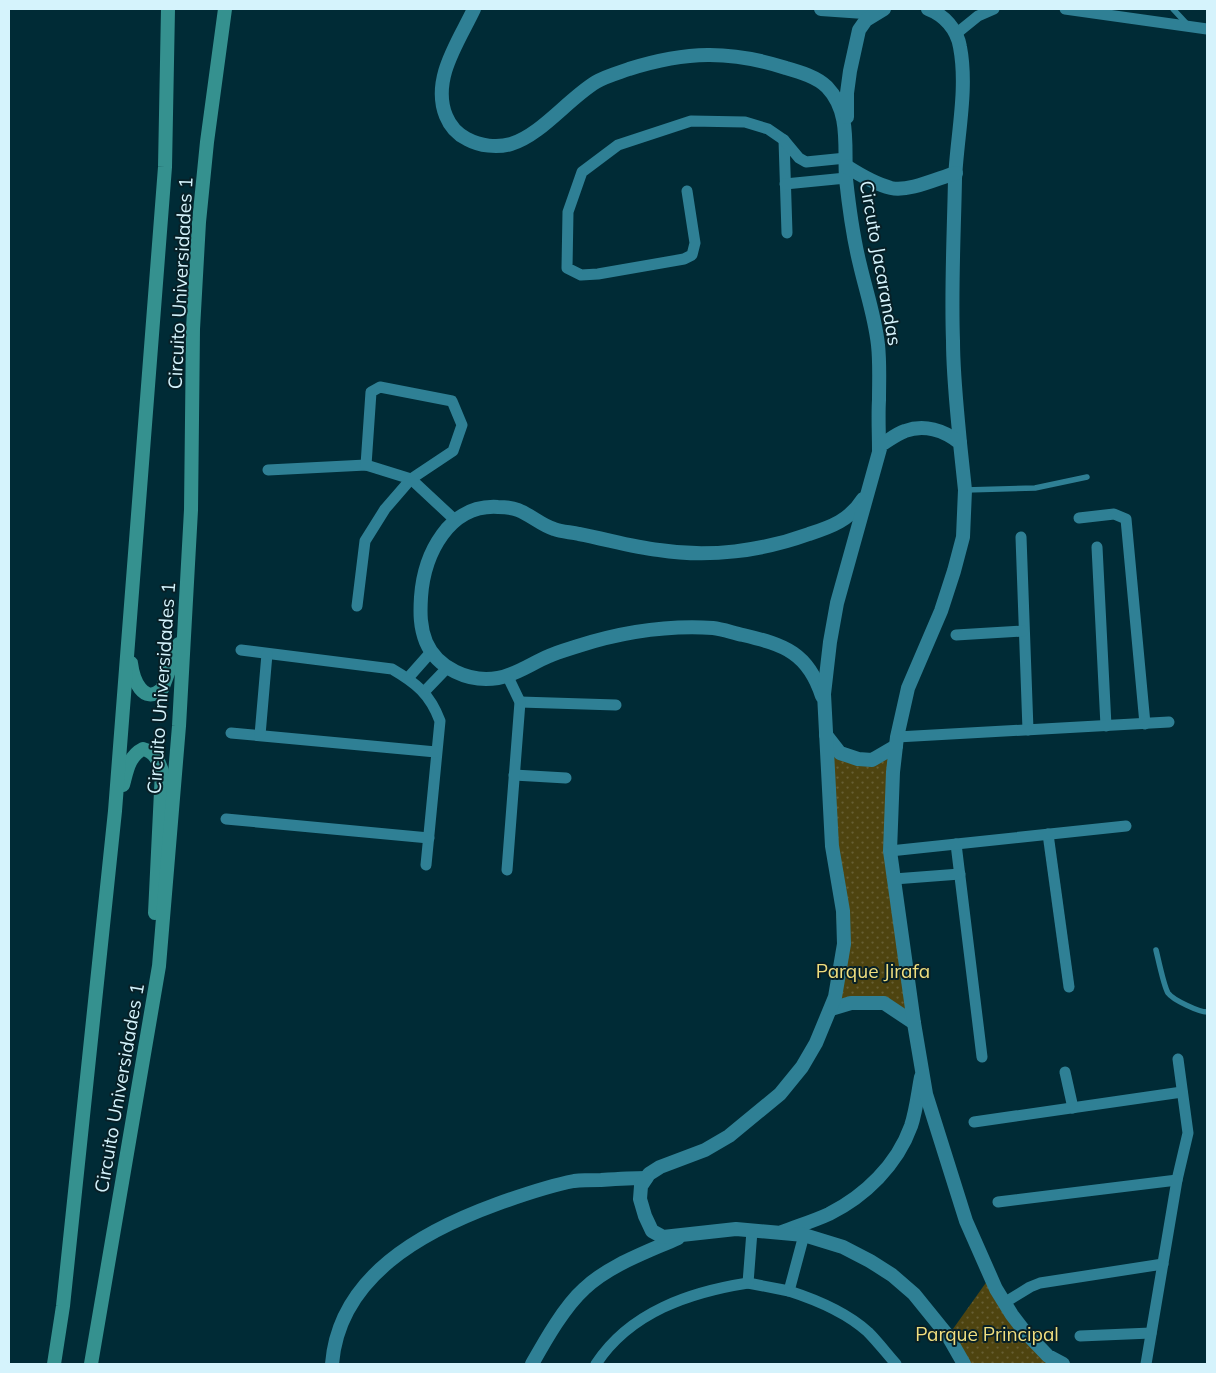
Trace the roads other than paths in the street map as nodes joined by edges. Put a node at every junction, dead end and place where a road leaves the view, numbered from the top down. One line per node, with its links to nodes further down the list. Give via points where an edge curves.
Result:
1 (168, 9): 33 (main road, Circuito Universidades 1, via 165,167)
2 (225, 9): 34 (main road, Circuito Universidades 1, via 199,222 191,510)
3 (474, 9): 13 (street, Circuto Jacarandas, via 445,71 442,88 443,108 449,122 461,135 473,141 493,146 514,143 531,135 584,90 608,76 662,59 708,55 735,55 761,60 816,80 825,85 839,104)
4 (821, 9): 5 (street, via 864,12)
5 (882, 9): 13 (street, via 866,20 859,30 850,71)
6 (928, 9): 12 (street, via 943,17)
7 (994, 9): 12 (street, via 978,16)
8 (1065, 9): 10 (street)
9 (1174, 9): 10 (lane)
10 (1190, 28): 11 (street)
11 (1207, 29)
12 (957, 33): 16 (street, via 963,67)
13 (845, 131): 15 (street, Circuto Jacarandas)
14 (784, 140): 15 (street, via 798,158 806,162); 17 (street); 18 (street, via 768,129 745,122 691,121 618,145 582,172 568,212 568,268 581,275 598,274 692,255 695,243)
15 (846, 167): 16 (street, via 870,181 893,189 917,186); 17 (street); 21 (street, Circuto Jacarandas, via 852,227 878,344)
16 (956, 173): 20 (street, via 952,343)
17 (784, 184): 19 (street)
18 (687, 191)
19 (787, 233)
20 (960, 443): 21 (street, via 950,435 930,428 904,431 881,446); 27 (street)
21 (880, 450): 26 (street, Circuto Jacarandas)
22 (366, 465): 23 (street); 25 (street); 25 (street, via 371,392 380,387 452,402 462,425 452,451)
23 (268, 470)
24 (1087, 477): 27 (lane, via 1035,488)
25 (412, 478): 29 (street); 32 (street, via 385,509 365,541)
26 (869, 490): 29 (street, via 850,515 828,528 774,546 704,553 658,550 555,530 518,510 500,507 478,509); 45 (street, Circuto Jacarandas, via 837,603)
27 (964, 490): 54 (street, via 963,537 954,571 942,611 908,688)
28 (1079, 518): 48 (street, via 1114,514 1126,518)
29 (455, 520): 38 (street, via 433,547 422,582 421,626)
30 (1021, 537): 35 (street)
31 (1097, 547): 49 (street)
32 (357, 606)
33 (130, 625): 34 (main road, via 134,678 140,690 152,695 162,689); 58 (main road, Circuito Universidades 1)
34 (184, 629): 70 (main road, Circuito Universidades 1)
35 (1024, 631): 36 (street); 50 (street)
36 (956, 634)
37 (241, 650): 39 (street)
38 (431, 652): 40 (street); 42 (street)
39 (267, 654): 42 (street, via 392,669); 53 (street)
40 (448, 667): 41 (street, via 477,678); 43 (street)
41 (507, 675): 44 (street); 45 (street, via 551,655 624,634 659,628 715,628 770,642 792,652 815,676)
42 (408, 678): 43 (street)
43 (424, 692): 55 (street, via 440,721)
44 (520, 702): 46 (street); 56 (street)
45 (825, 703): 52 (street, Circuto Jacarandas)
46 (616, 706)
47 (1169, 722): 48 (street)
48 (1145, 724): 49 (street)
49 (1106, 726): 50 (street)
50 (1028, 730): 54 (street)
51 (231, 733): 53 (street)
52 (825, 734): 54 (street, via 840,753 858,759 872,760); 72 (street, Circuto Jacarandas, via 832,846 844,944)
53 (260, 736): 55 (street)
54 (896, 741): 64 (street)
55 (436, 752): 62 (street)
56 (514, 775): 57 (street); 66 (street)
57 (566, 778)
58 (115, 811): 70 (main road, via 131,760 143,749 150,751 159,761 162,771 153,938); 95 (main road, Circuito Universidades 1, via 63,1306)
59 (226, 819): 62 (street)
60 (1126, 826): 61 (street)
61 (1048, 834): 63 (street); 71 (street)
62 (428, 838): 65 (street)
63 (956, 844): 64 (street); 67 (street)
64 (890, 851): 68 (street)
65 (426, 864)
66 (507, 870)
67 (960, 874): 68 (street); 75 (street)
68 (894, 878): 74 (street)
69 (1156, 950): 73 (lane, via 1168,993 1178,1001)
70 (159, 966): 96 (main road, Circuito Universidades 1)
71 (1069, 987)
72 (831, 1009): 74 (street, via 851,1003 884,1003); 82 (street, Circuto Jacarandas, via 816,1043 780,1094 729,1136 704,1150 660,1167)
73 (1207, 1012)
74 (914, 1023): 77 (street)
75 (982, 1057)
76 (1178, 1059): 79 (street)
77 (923, 1071): 86 (street, via 911,1126 898,1153 881,1176 855,1199 828,1214); 92 (street, via 926,1094 966,1220)
78 (1065, 1072): 80 (street)
79 (1182, 1092): 80 (street); 83 (street, via 1188,1133)
80 (1073, 1108): 81 (street)
81 (974, 1122)
82 (646, 1178): 87 (street, via 641,1186 640,1199 652,1230 663,1237); 97 (street, via 575,1181 530,1192 455,1220 408,1246 379,1270 356,1299 333,1349)
83 (1177, 1180): 84 (street); 89 (street)
84 (998, 1202)
85 (752, 1231): 86 (street); 87 (street, via 736,1229); 90 (street)
86 (779, 1233): 88 (street)
87 (685, 1235): 98 (street, via 615,1268 583,1289)
88 (804, 1235): 91 (street); 101 (street, via 843,1248 892,1275 926,1308)
89 (1163, 1264): 92 (street, via 1040,1283); 93 (street)
90 (748, 1283): 91 (street); 99 (street, via 715,1288 678,1300 650,1314 624,1332)
91 (789, 1291): 100 (street, via 850,1318 868,1332)
92 (1004, 1303): 102 (street, via 1036,1344)
93 (1151, 1333): 94 (street); 103 (street)
94 (1080, 1336)
95 (54, 1364)
96 (91, 1364)
97 (332, 1364)
98 (532, 1364)
99 (596, 1364)
100 (896, 1364)
101 (964, 1364)
102 (1063, 1364)
103 (1146, 1364)

